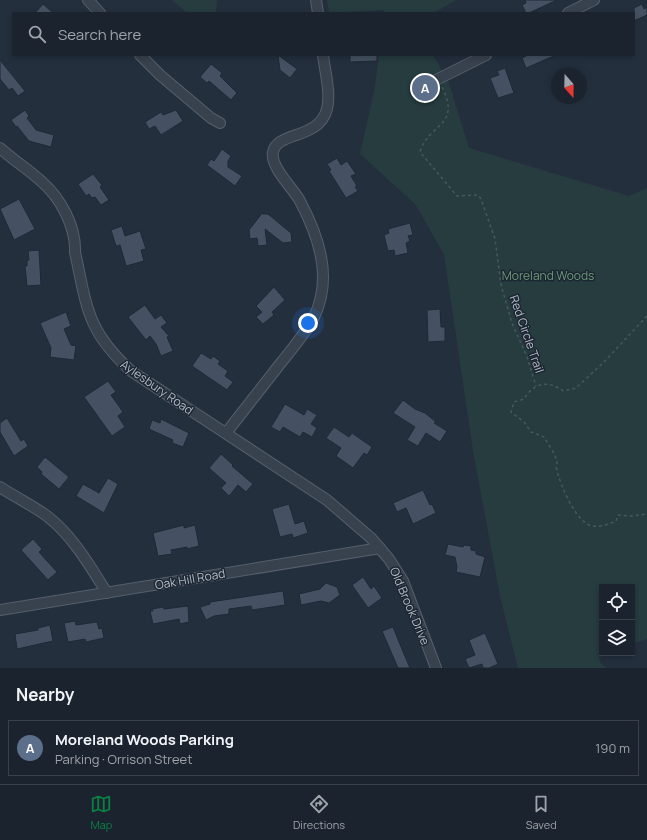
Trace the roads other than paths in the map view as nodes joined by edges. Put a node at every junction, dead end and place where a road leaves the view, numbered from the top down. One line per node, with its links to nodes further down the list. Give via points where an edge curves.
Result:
1 (88, 0): 4 (street)
2 (316, 0): 5 (street)
3 (594, 0): 6 (street)
4 (99, 12)
5 (318, 12)
6 (570, 12)
7 (141, 56): 11 (street, via 160,75)
8 (323, 56): 13 (street, via 328,98 324,118 309,131 281,141 273,152 273,161 294,190 319,245 323,271 320,296 309,325)
9 (484, 56): 10 (street)
10 (432, 82)
11 (220, 123)
12 (0, 148): 13 (street, Aylesbury Road, via 43,182 64,210 76,243 75,252 88,312 107,348 131,371)
13 (226, 433): 15 (street, Aylesbury Road, via 327,500 357,524)
14 (0, 487): 16 (street, via 47,516 61,529 91,567)
15 (380, 548): 16 (street, Oak Hill Road); 18 (street, Old Brook Drive, via 402,581)
16 (107, 593): 17 (street, Oak Hill Road)
17 (0, 610)
18 (436, 668)

